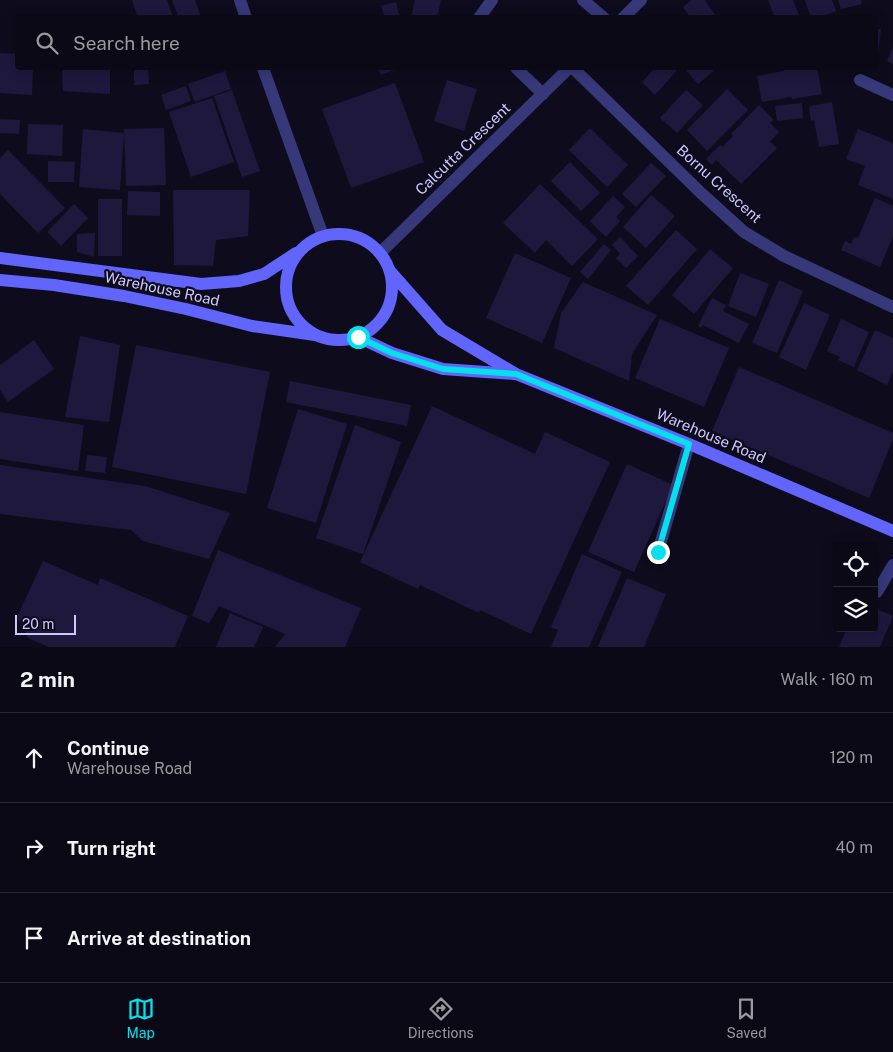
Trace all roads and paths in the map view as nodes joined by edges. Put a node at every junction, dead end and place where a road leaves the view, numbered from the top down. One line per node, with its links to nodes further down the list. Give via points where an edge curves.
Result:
1 (240, 0): 5 (street)
2 (492, 0): 6 (street)
3 (583, 0): 7 (street)
4 (641, 0): 8 (street)
5 (245, 15)
6 (482, 15)
7 (600, 15)
8 (625, 15)
9 (264, 70): 16 (street)
10 (518, 70): 14 (street)
11 (569, 70): 14 (street, Calcutta Crescent)
12 (573, 70): 22 (street, Bornu Crescent, via 744,232 784,256)
13 (860, 80): 15 (street)
14 (543, 94): 18 (street, Calcutta Crescent)
15 (893, 95)
16 (324, 236): 17 (main road); 18 (main road, via 354,236)
17 (300, 250): 19 (main road, Warehouse Road, via 264,274 239,281 201,284); 23 (main road, via 291,264 287,296 292,312)
18 (380, 252): 20 (main road)
19 (0, 258)
20 (390, 271): 24 (main road, via 393,292 387,311 375,327); 25 (main road, Warehouse Road, via 442,330)
21 (0, 280): 23 (main road, Warehouse Road, via 124,296 252,326)
22 (893, 307)
23 (316, 335): 24 (main road, via 337,340)
24 (358, 337): 25 (main road, Warehouse Road, via 392,353 443,369)
25 (516, 374): 26 (main road, Warehouse Road)
26 (689, 444): 27 (main road, Warehouse Road); 28 (street)
27 (893, 531)
28 (658, 552)
29 (893, 565): 30 (street)
30 (878, 590)

